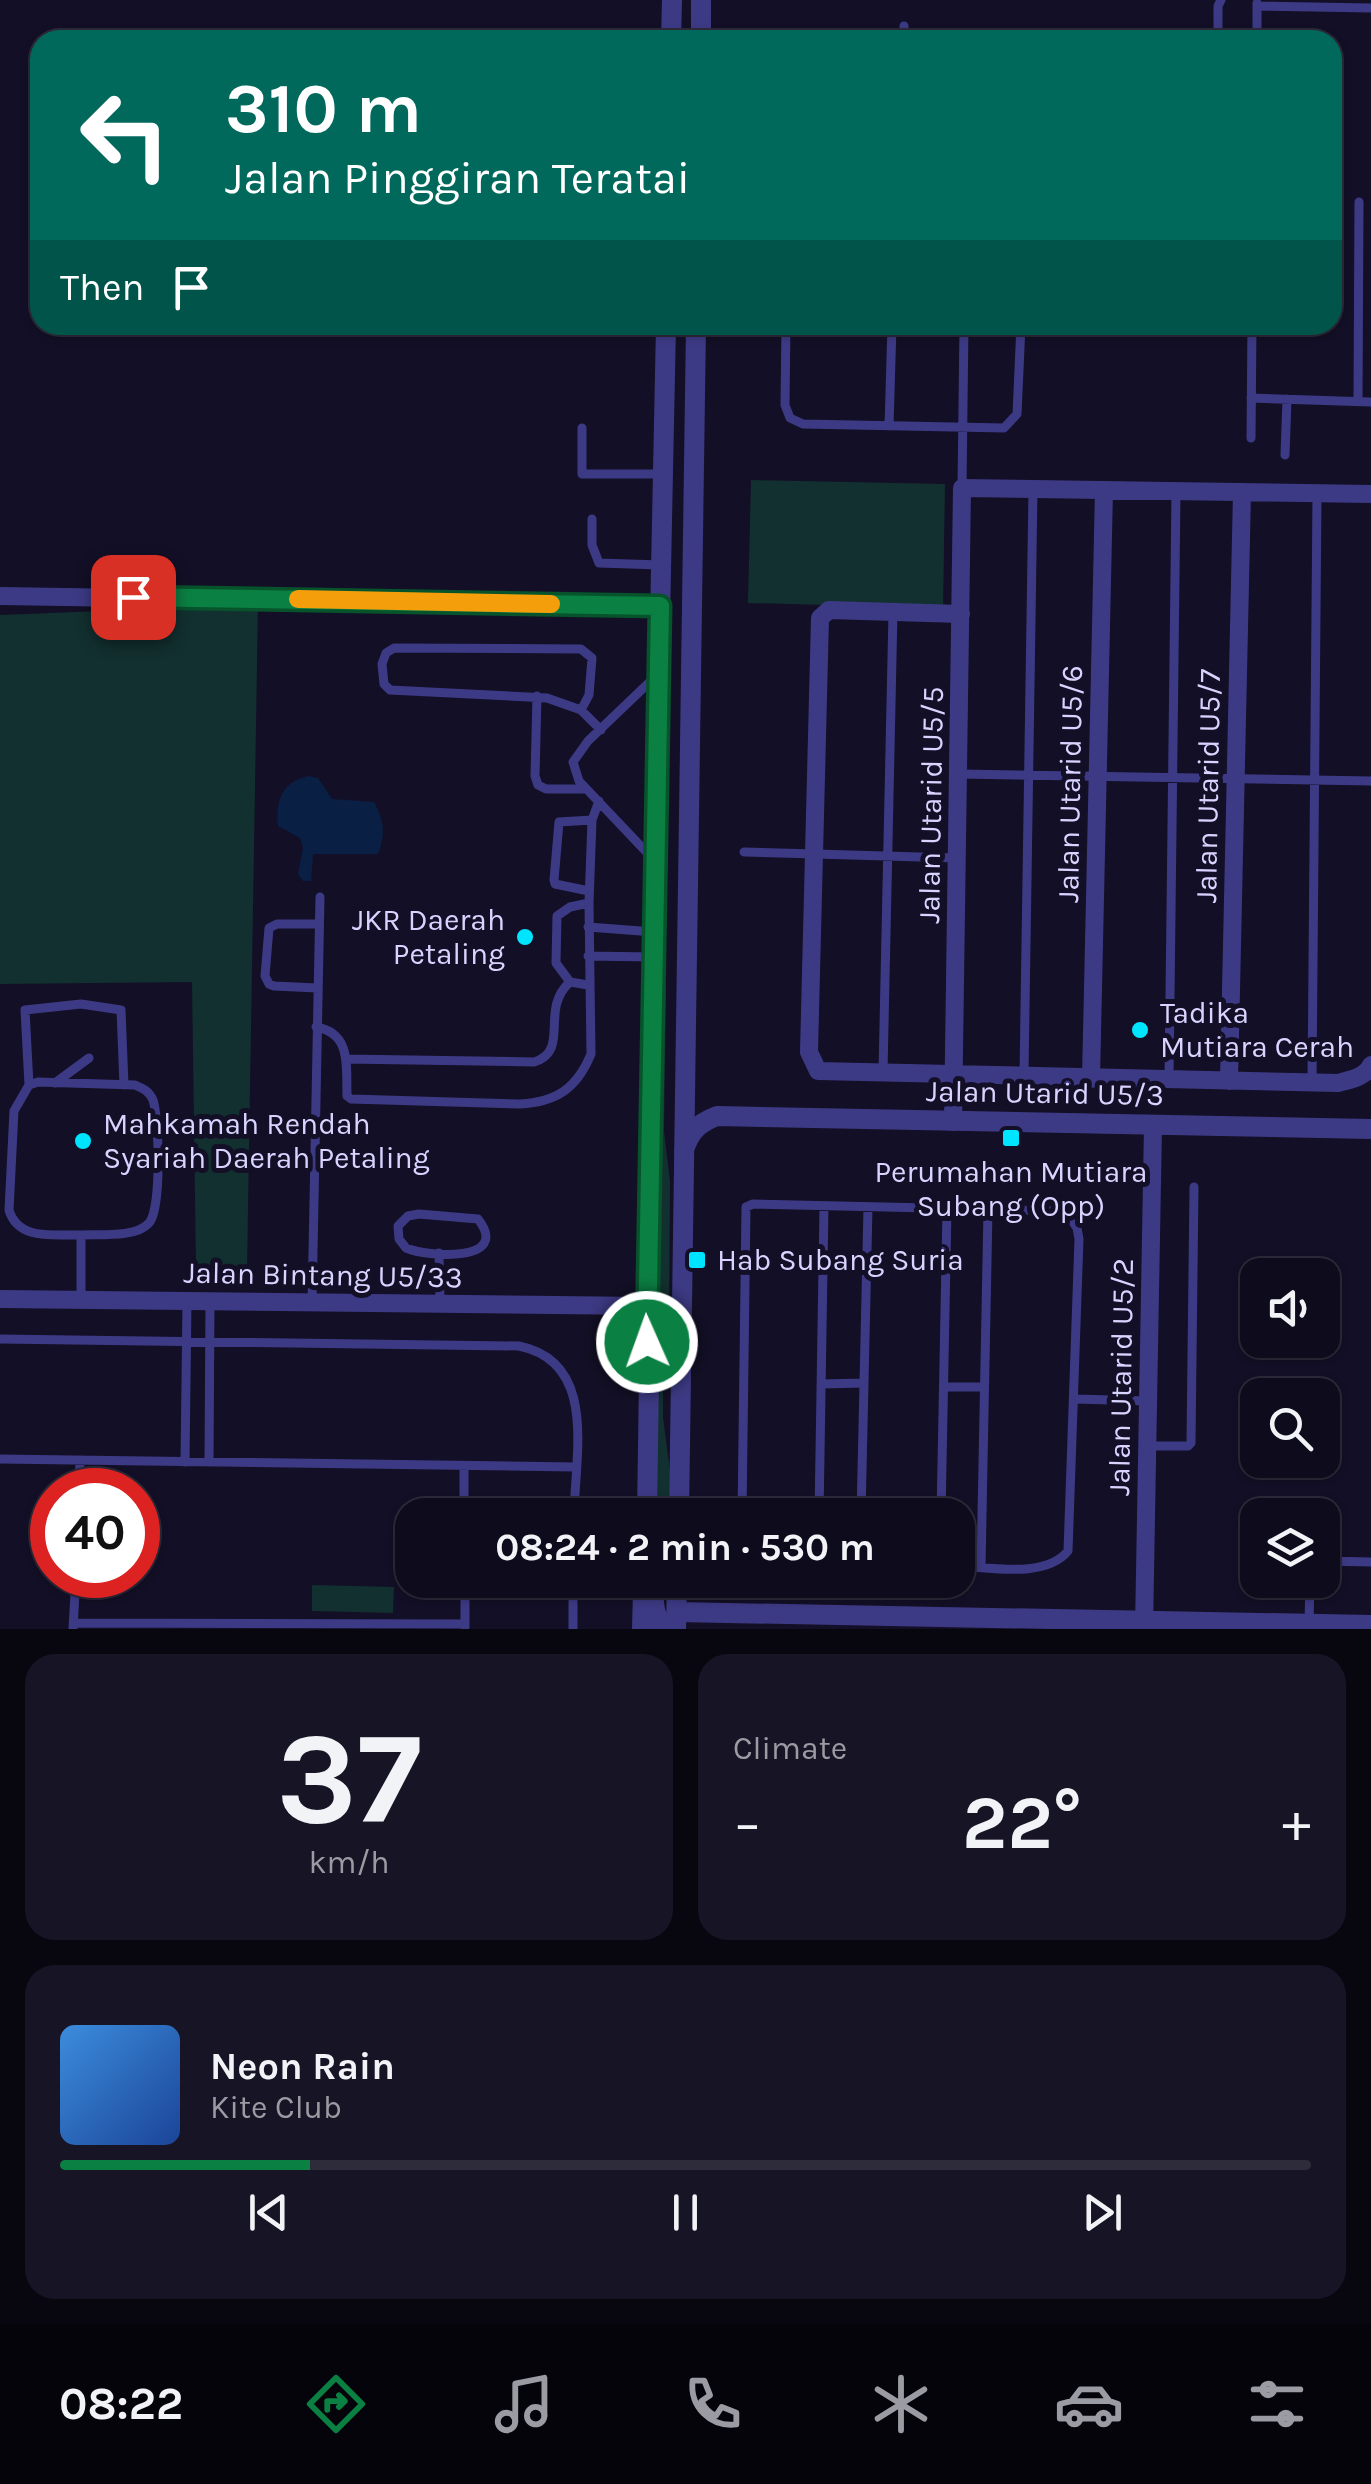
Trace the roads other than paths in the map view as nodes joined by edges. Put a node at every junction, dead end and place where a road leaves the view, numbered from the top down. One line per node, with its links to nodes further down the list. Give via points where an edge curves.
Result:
1 (672, 0): 7 (street)
2 (702, 0): 8 (street)
3 (1221, 0): 10 (lane)
4 (1257, 3): 5 (lane); 11 (lane)
5 (1371, 8)
6 (904, 26): 9 (lane)
7 (672, 30)
8 (701, 30)
9 (904, 30)
10 (1218, 30)
11 (1257, 30)
12 (1358, 202): 22 (lane)
13 (666, 335): 29 (street)
14 (696, 335): 67 (street, via 686,929)
15 (786, 335): 24 (lane, via 790,418)
16 (892, 335): 24 (lane)
17 (964, 335): 25 (lane)
18 (1021, 335): 25 (lane, via 1017,414 1004,428)
19 (1252, 335): 20 (lane)
20 (1251, 398): 21 (lane); 27 (lane)
21 (1287, 399): 22 (lane); 28 (lane)
22 (1358, 401): 23 (lane)
23 (1371, 402)
24 (889, 426): 25 (lane)
25 (963, 427): 30 (lane)
26 (582, 428): 29 (lane, via 582,474)
27 (1251, 438)
28 (1285, 455)
29 (663, 474): 38 (street)
30 (962, 488): 31 (street); 42 (street, Jalan Utarid U5/5)
31 (1033, 489): 32 (street); 48 (lane)
32 (1104, 490): 33 (street); 49 (street, Jalan Utarid U5/6)
33 (1176, 491): 34 (street); 50 (lane)
34 (1242, 492): 35 (street); 51 (street, Jalan Utarid U5/7)
35 (1317, 494): 36 (street); 52 (lane)
36 (1371, 494)
37 (592, 519): 38 (lane, via 599,563)
38 (661, 565): 40 (street)
39 (0, 596): 40 (street)
40 (660, 606): 43 (street)
41 (892, 612): 42 (street); 58 (street, via 829,610 820,618); 59 (lane)
42 (961, 614): 47 (street, Jalan Utarid U5/5)
43 (659, 673): 46 (lane); 61 (street)
44 (537, 696): 45 (lane); 45 (lane, via 390,690 382,664 394,648 581,649 592,658); 54 (lane, via 538,785)
45 (581, 710): 46 (lane)
46 (601, 730): 54 (lane, via 573,762)
47 (960, 774): 48 (lane); 60 (street, Jalan Utarid U5/5)
48 (1029, 776): 49 (lane); 79 (lane)
49 (1098, 777): 50 (lane); 80 (street, Jalan Utarid U5/6)
50 (1172, 778): 51 (lane); 81 (lane)
51 (1236, 779): 52 (lane); 82 (street, Jalan Utarid U5/7)
52 (1314, 780): 53 (lane); 84 (lane)
53 (1371, 782)
54 (586, 789): 55 (lane)
55 (599, 802): 56 (lane); 61 (lane)
56 (592, 820): 62 (lane); 62 (lane, via 559,822 554,880)
57 (744, 852): 58 (lane)
58 (812, 854): 59 (lane); 76 (street, via 811,1062 818,1072)
59 (887, 856): 60 (lane); 76 (lane)
60 (958, 858): 77 (street, Jalan Utarid U5/5)
61 (655, 861): 67 (street)
62 (590, 891): 64 (lane)
63 (320, 896): 65 (lane)
64 (589, 903): 66 (lane); 69 (lane, via 557,916 556,963)
65 (318, 924): 71 (lane); 71 (lane, via 268,928 265,976 274,986)
66 (588, 927): 67 (lane); 68 (lane)
67 (666, 949): 68 (lane); 78 (street); 105 (street)
68 (588, 956): 70 (lane)
69 (570, 982): 70 (lane); 74 (lane, via 555,1002 553,1046 544,1059)
70 (588, 984): 74 (lane, via 591,1054 568,1091 552,1099 351,1099)
71 (317, 988): 72 (lane)
72 (316, 1027): 74 (lane, via 335,1032); 103 (lane)
73 (90, 1058): 83 (lane)
74 (346, 1059)
75 (1371, 1065): 84 (street, via 1357,1078)
76 (883, 1072): 77 (street)
77 (953, 1075): 79 (street); 88 (street, Jalan Utarid U5/5)
78 (683, 1076): 87 (street, via 692,1096); 91 (street)
79 (1024, 1077): 80 (street)
80 (1091, 1078): 81 (street)
81 (1168, 1080): 82 (street)
82 (1229, 1081): 84 (street)
83 (55, 1082): 85 (lane); 86 (lane)
84 (1312, 1083)
85 (28, 1085): 86 (lane, via 25,1010 81,1004 121,1010); 97 (lane, via 14,1111 12,1221 32,1233)
86 (124, 1085): 97 (lane, via 144,1089 154,1102 154,1211 143,1227)
87 (717, 1116): 88 (street, Jalan Utarid U5/3); 91 (street, via 688,1136)
88 (953, 1122): 89 (street, Jalan Utarid U5/3)
89 (1153, 1125): 90 (street, Jalan Utarid U5/3); 114 (street, Jalan Utarid U5/2)
90 (1371, 1129)
91 (682, 1156): 116 (street)
92 (1194, 1187): 115 (lane, via 1192,1443)
93 (824, 1206): 94 (lane); 110 (lane); 128 (lane, via 745,1209)
94 (868, 1207): 95 (lane); 109 (lane)
95 (947, 1209): 96 (lane); 111 (lane)
96 (988, 1210): 112 (lane); 113 (lane, via 1056,1212 1077,1228)
97 (80, 1235): 100 (lane)
98 (439, 1253): 98 (lane, via 413,1252 402,1244 402,1220 419,1214 470,1216 482,1223 486,1232 478,1251); 104 (lane)
99 (0, 1299): 100 (street, Jalan Bintang U5/33)
100 (81, 1300): 101 (street, Jalan Bintang U5/33)
101 (187, 1301): 102 (street, Jalan Bintang U5/33); 107 (lane)
102 (210, 1302): 103 (street, Jalan Bintang U5/33); 108 (lane)
103 (312, 1303): 104 (street, Jalan Bintang U5/33)
104 (440, 1304): 105 (street, Jalan Bintang U5/33)
105 (646, 1306): 116 (street, via 668,1336); 126 (street)
106 (0, 1338): 107 (lane)
107 (188, 1344): 108 (lane); 119 (lane)
108 (210, 1344): 120 (lane); 122 (lane, via 534,1349 552,1358 572,1383)
109 (864, 1383): 110 (lane); 130 (lane)
110 (821, 1384): 129 (lane)
111 (944, 1387): 112 (lane); 131 (lane)
112 (984, 1387): 135 (lane)
113 (1075, 1399): 114 (lane); 135 (lane, via 1068,1551 1034,1568)
114 (1148, 1401): 115 (street, Jalan Utarid U5/2)
115 (1147, 1446): 144 (street, Jalan Utarid U5/2)
116 (680, 1450): 127 (street)
117 (0, 1459): 118 (lane)
118 (80, 1460): 119 (lane); 123 (lane)
119 (185, 1462): 120 (lane)
120 (209, 1462): 121 (lane)
121 (464, 1466): 122 (lane); 124 (lane)
122 (574, 1467): 125 (lane)
123 (80, 1468)
124 (464, 1498)
125 (574, 1498)
126 (649, 1498)
127 (679, 1498)
128 (742, 1498)
129 (819, 1498)
130 (861, 1498)
131 (942, 1498)
132 (1340, 1561): 133 (lane)
133 (1371, 1562)
134 (975, 1566): 135 (lane)
135 (980, 1566)
136 (75, 1598): 146 (lane)
137 (465, 1598): 147 (lane)
138 (573, 1598): 148 (lane)
139 (643, 1598): 149 (street)
140 (655, 1598): 150 (street)
141 (1310, 1598): 143 (lane)
142 (676, 1620): 144 (street); 150 (street)
143 (1309, 1624): 144 (street); 145 (street)
144 (1144, 1625)
145 (1371, 1625)
146 (74, 1626): 147 (lane)
147 (465, 1627)
148 (573, 1629)
149 (642, 1629)
150 (661, 1629)

